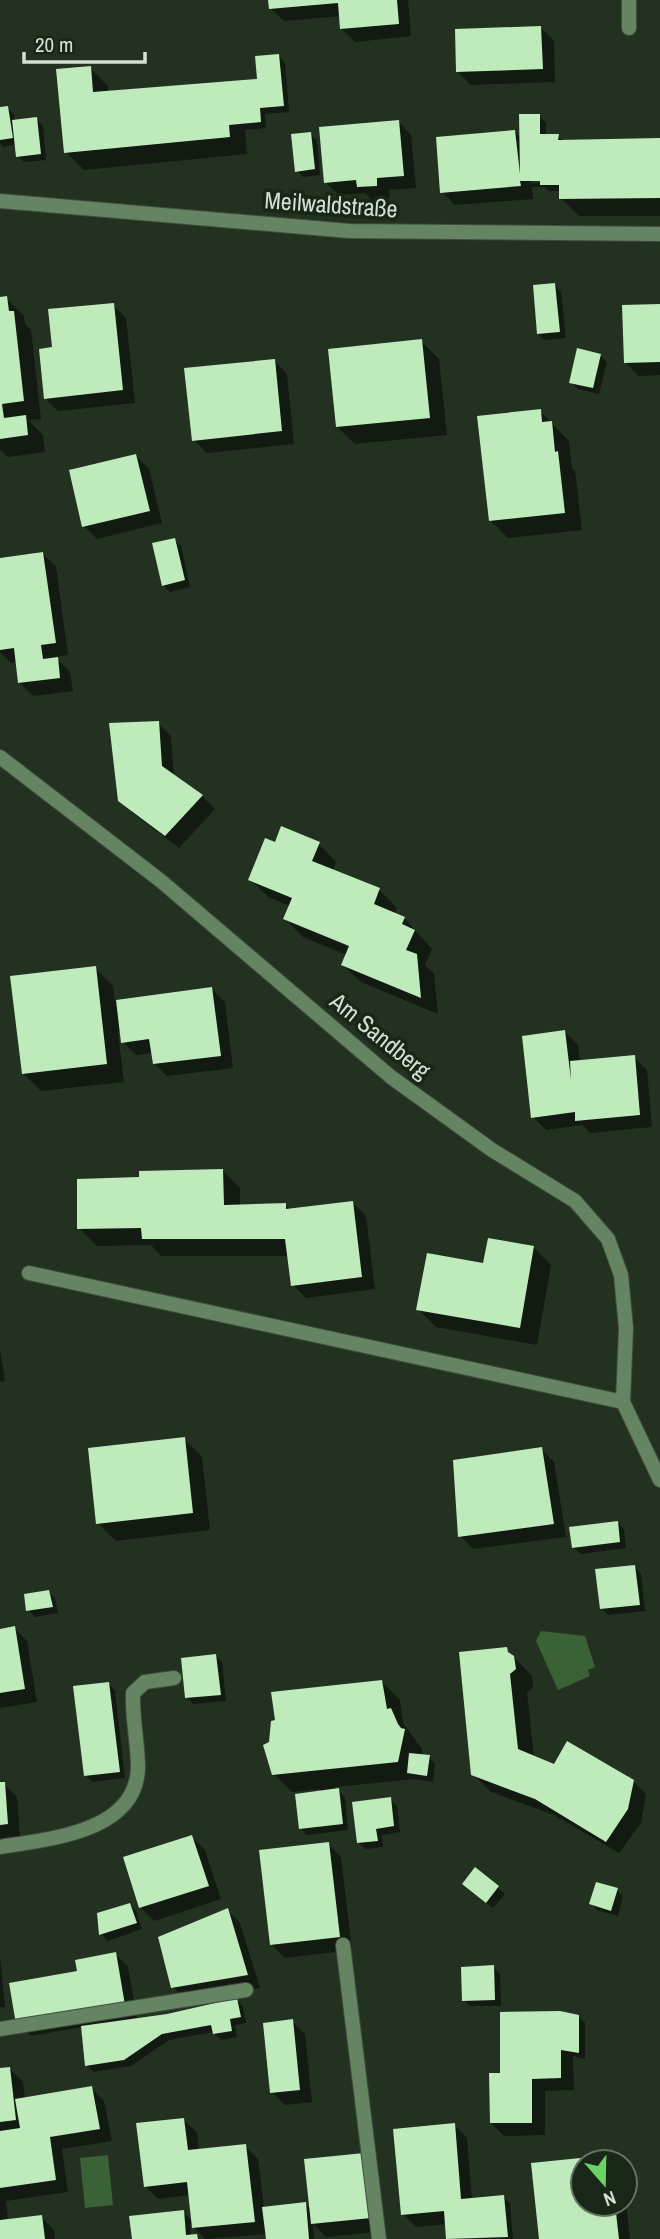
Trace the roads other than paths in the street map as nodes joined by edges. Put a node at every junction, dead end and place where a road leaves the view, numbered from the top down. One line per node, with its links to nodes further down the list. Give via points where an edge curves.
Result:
1 (629, 0): 2 (street)
2 (629, 28)
3 (0, 201): 4 (street, Meilwaldstraße, via 349,231)
4 (660, 234)
5 (0, 757): 7 (street, Am Sandberg, via 161,881 391,1077 492,1150 575,1201 608,1239 621,1275 626,1328)
6 (29, 1273): 7 (street)
7 (623, 1402): 8 (street, Am Sandberg)
8 (660, 1480)
9 (174, 1678): 10 (street, via 145,1682 133,1693 136,1783 113,1814 81,1833)
10 (0, 1847)
11 (343, 1945): 14 (street)
12 (246, 1990): 13 (street)
13 (0, 2029)
14 (379, 2239)

